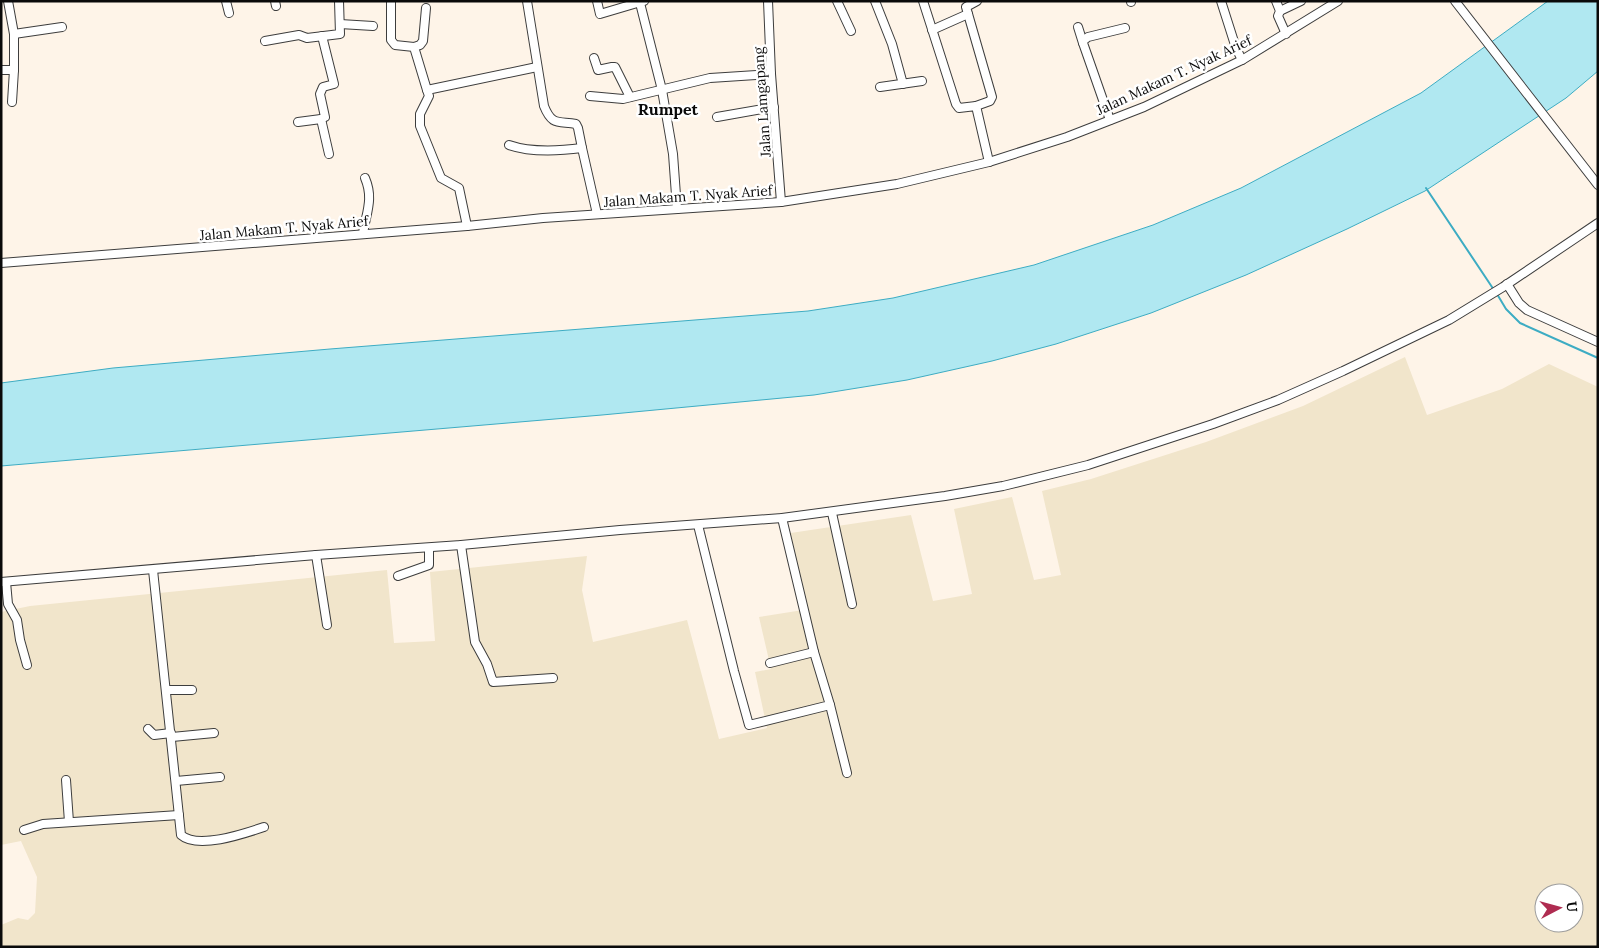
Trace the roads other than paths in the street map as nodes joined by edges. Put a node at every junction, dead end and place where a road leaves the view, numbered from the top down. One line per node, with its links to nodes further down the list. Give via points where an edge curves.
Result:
1 (7, 1): 17 (street); 30 (street)
2 (226, 1): 22 (street)
3 (340, 1): 23 (street)
4 (391, 1): 35 (street, via 392,43)
5 (527, 1): 38 (street)
6 (597, 1): 18 (street, via 600,14)
7 (768, 1): 41 (street, Jalan Lamgapang)
8 (837, 1): 29 (street)
9 (875, 1): 43 (street)
10 (923, 1): 28 (street)
11 (977, 1): 20 (street)
12 (1220, 1): 37 (street)
13 (1276, 1): 21 (street)
14 (1301, 1): 21 (street)
15 (1338, 1): 31 (street, Jalan Makam T. Nyak Arief)
16 (1455, 1): 61 (street)
17 (1, 2)
18 (642, 2): 46 (street)
19 (426, 8): 35 (street, via 423,41)
20 (966, 8): 28 (street); 50 (street, via 992,97 990,101)
21 (1280, 11): 31 (street, via 1278,16)
22 (229, 13)
23 (340, 24): 24 (street); 32 (street, via 340,34)
24 (373, 26)
25 (62, 27): 30 (street)
26 (1078, 27): 34 (street)
27 (1125, 28): 34 (street, via 1085,38)
28 (932, 30): 50 (street, via 956,104 959,108)
29 (851, 31)
30 (14, 34): 40 (street)
31 (1286, 34): 37 (street, Jalan Makam T. Nyak Arief)
32 (322, 36): 33 (street, via 307,38 299,35); 53 (street, via 334,84 323,86 320,94 325,117)
33 (265, 41)
34 (1083, 43): 54 (street)
35 (414, 47): 45 (street)
36 (594, 58): 48 (street, via 598,70 615,68)
37 (1242, 60): 54 (street, Jalan Makam T. Nyak Arief)
38 (537, 67): 45 (street); 57 (street, via 548,114 559,124 576,124)
39 (1, 70): 40 (street)
40 (14, 70): 49 (street)
41 (771, 74): 46 (street, via 710,78); 51 (street, Jalan Lamgapang)
42 (922, 81): 43 (street)
43 (903, 84): 44 (street)
44 (880, 87)
45 (427, 90): 66 (street, via 429,96 420,114 420,126 441,178 459,188)
46 (662, 90): 48 (street); 63 (street)
47 (590, 96): 48 (street)
48 (630, 97)
49 (12, 102)
50 (976, 106): 59 (street)
51 (774, 108): 52 (street); 62 (street, Jalan Lamgapang)
52 (717, 117)
53 (322, 119): 55 (street); 58 (street)
54 (1110, 120): 59 (street, Jalan Makam T. Nyak Arief)
55 (298, 122)
56 (509, 145): 57 (street, via 528,150)
57 (582, 148): 64 (street)
58 (329, 154)
59 (989, 162): 62 (street, Jalan Makam T. Nyak Arief, via 897,184)
60 (365, 178): 67 (street, via 370,196)
61 (1598, 185)
62 (781, 202): 63 (street, Jalan Makam T. Nyak Arief)
63 (678, 209): 64 (street, Jalan Makam T. Nyak Arief)
64 (597, 214): 66 (street, Jalan Makam T. Nyak Arief)
65 (1598, 223): 69 (street)
66 (467, 226): 67 (street, Jalan Makam T. Nyak Arief)
67 (363, 234): 68 (street, Jalan Makam T. Nyak Arief)
68 (1, 263)
69 (1505, 286): 70 (street, via 1527,310); 71 (street, via 1424,333 1278,400 1137,450 1003,486)
70 (1598, 342)
71 (832, 512): 72 (street); 80 (street)
72 (782, 518): 73 (street); 82 (street)
73 (699, 528): 74 (street, via 620,530); 88 (street, via 749,724)
74 (461, 547): 76 (street); 85 (street, via 475,642 488,664 493,682)
75 (316, 555): 76 (street); 77 (street); 81 (street)
76 (429, 555): 78 (street, via 425,568)
77 (153, 574): 79 (street); 86 (street)
78 (398, 576)
79 (4, 584): 84 (street, via 8,604 17,620)
80 (852, 604)
81 (327, 625)
82 (814, 652): 83 (street); 88 (street)
83 (770, 663)
84 (27, 665)
85 (553, 678)
86 (166, 690): 87 (street); 91 (street)
87 (192, 690)
88 (830, 705): 92 (street)
89 (148, 730): 91 (street, via 154,736)
90 (214, 733): 91 (street)
91 (171, 735): 95 (street)
92 (847, 773)
93 (220, 777): 95 (street)
94 (66, 780): 97 (street)
95 (176, 781): 96 (street)
96 (179, 814): 97 (street); 98 (street, via 181,834 186,838 225,839)
97 (69, 822): 99 (street, via 43,824)
98 (264, 827)
99 (24, 830)

